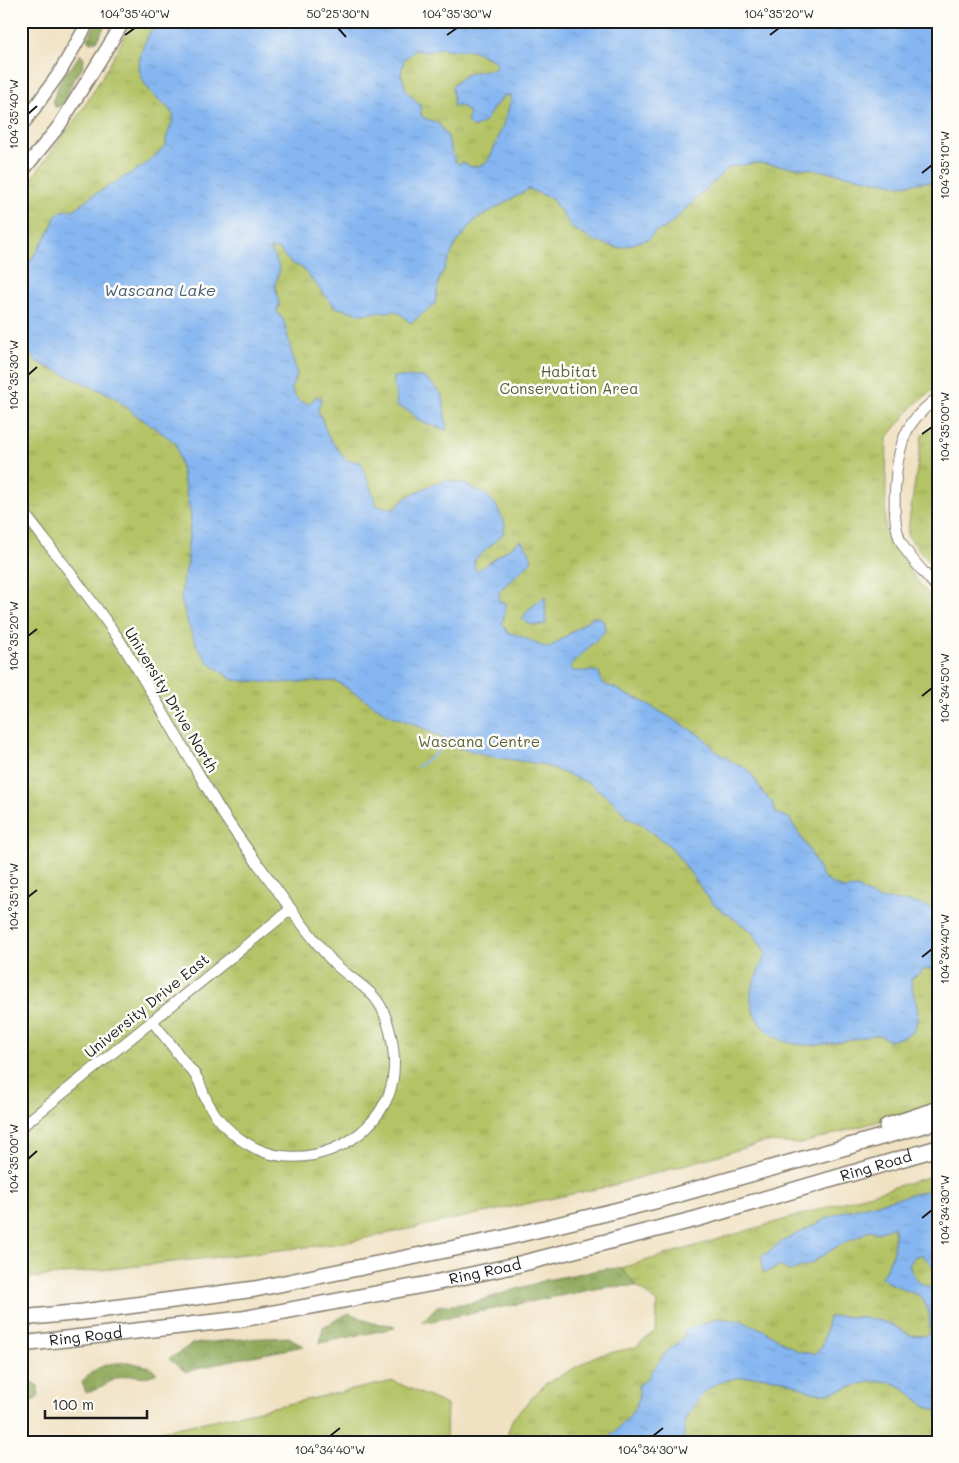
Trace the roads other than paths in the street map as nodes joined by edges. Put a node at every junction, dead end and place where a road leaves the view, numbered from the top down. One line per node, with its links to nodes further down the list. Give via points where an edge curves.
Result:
1 (89, 21): 3 (main road, via 60,72)
2 (124, 21): 4 (main road, via 59,126)
3 (21, 127)
4 (21, 173)
5 (938, 397): 7 (street, via 918,415 906,433 900,450 894,498 895,521 902,543)
6 (21, 510): 8 (street, University Drive North, via 118,639 218,806)
7 (938, 589)
8 (291, 909): 9 (street, University Drive East); 9 (street, University Drive North, via 333,962 362,984 383,1011 394,1049 394,1070 390,1092 372,1122 362,1131 334,1149 308,1157 289,1158 255,1148 220,1122 197,1078)
9 (152, 1021): 12 (street, University Drive East)
10 (938, 1109): 14 (highway)
11 (938, 1121): 14 (highway, Ring Road)
12 (21, 1127)
13 (938, 1148): 16 (highway, Ring Road, via 696,1219 434,1283 242,1319)
14 (651, 1202): 15 (highway, Ring Road, via 504,1238 255,1288)
15 (21, 1318)
16 (21, 1344)

